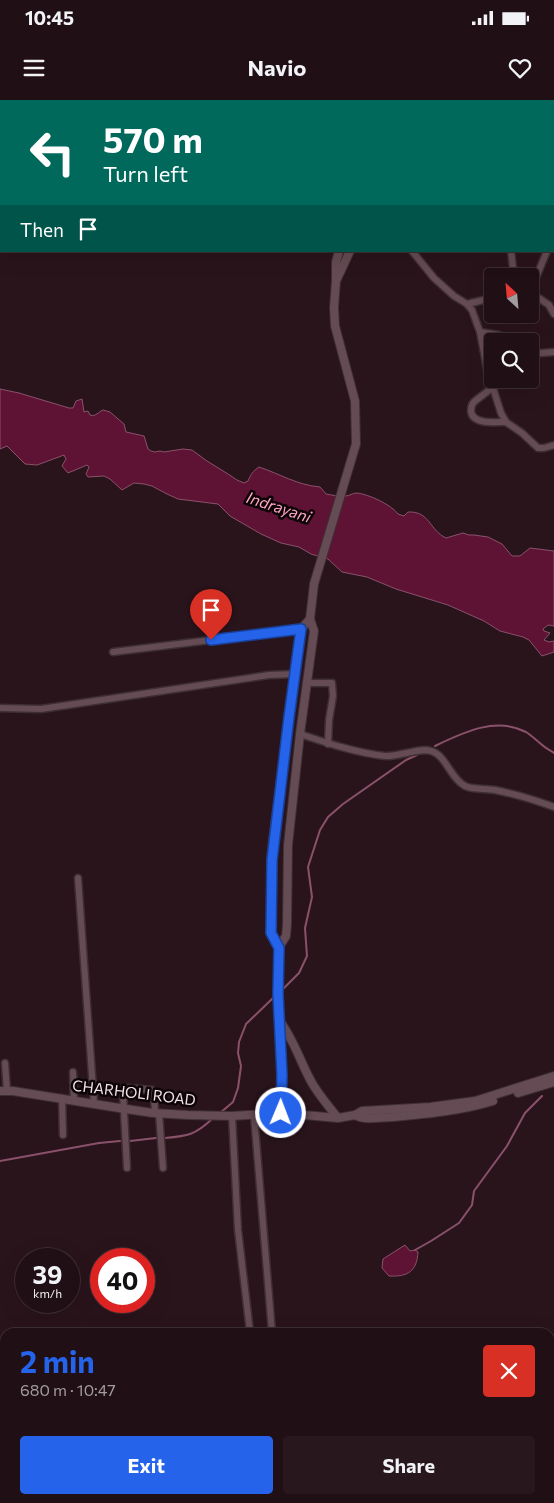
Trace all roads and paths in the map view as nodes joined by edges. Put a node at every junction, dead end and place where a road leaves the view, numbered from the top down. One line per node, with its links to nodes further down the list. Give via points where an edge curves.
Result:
1 (339, 252): 8 (street)
2 (350, 252): 8 (street)
3 (413, 252): 11 (street, via 434,278)
4 (511, 252): 6 (street)
5 (547, 252): 7 (street)
6 (513, 268)
7 (539, 270)
8 (336, 281): 21 (street, via 335,326 355,401 356,444 314,584)
9 (539, 298): 12 (street, via 549,305)
10 (484, 300): 11 (street)
11 (467, 304): 13 (street)
12 (554, 314)
13 (480, 332): 14 (street); 15 (street)
14 (486, 333)
15 (484, 351)
16 (554, 352): 17 (street)
17 (539, 353)
18 (492, 388): 19 (street); 19 (street, via 474,402 471,413 478,420)
19 (506, 422): 20 (street, via 538,448)
20 (554, 445)
21 (310, 619): 22 (street); 25 (street, via 314,631)
22 (301, 629): 23 (street); 24 (street)
23 (113, 652)
24 (295, 674): 26 (street, via 269,674 41,709); 31 (street, via 272,860 271,933)
25 (306, 683): 27 (street); 28 (street, via 332,683)
26 (0, 708)
27 (300, 734): 28 (street); 31 (street, via 288,845 286,936)
28 (328, 744): 29 (street, via 387,756 433,751 468,787 505,792)
29 (554, 807)
30 (78, 878): 41 (street)
31 (279, 948): 32 (street)
32 (279, 1020): 44 (street); 47 (street, via 312,1082)
33 (4, 1063): 37 (street)
34 (73, 1072): 40 (street)
35 (554, 1076): 38 (street, CHARHOLI ROAD)
36 (554, 1082): 38 (street, CHARHOLI ROAD)
37 (4, 1091): 39 (street, CHARHOLI ROAD)
38 (514, 1092): 47 (street, CHARHOLI ROAD, via 460,1104 362,1112)
39 (62, 1098): 40 (street, CHARHOLI ROAD); 48 (street)
40 (74, 1100): 41 (street, CHARHOLI ROAD)
41 (94, 1103): 42 (street, CHARHOLI ROAD)
42 (124, 1108): 43 (street, CHARHOLI ROAD); 43 (street, via 124,1089 152,1090); 49 (street)
43 (157, 1113): 46 (street, CHARHOLI ROAD); 50 (street)
44 (281, 1113): 45 (street, CHARHOLI ROAD); 47 (street, CHARHOLI ROAD)
45 (254, 1115): 46 (street, CHARHOLI ROAD); 52 (street)
46 (232, 1116): 51 (street, via 238,1230)
47 (338, 1118)
48 (63, 1135)
49 (128, 1168)
50 (163, 1168)
51 (250, 1328)
52 (272, 1328)

